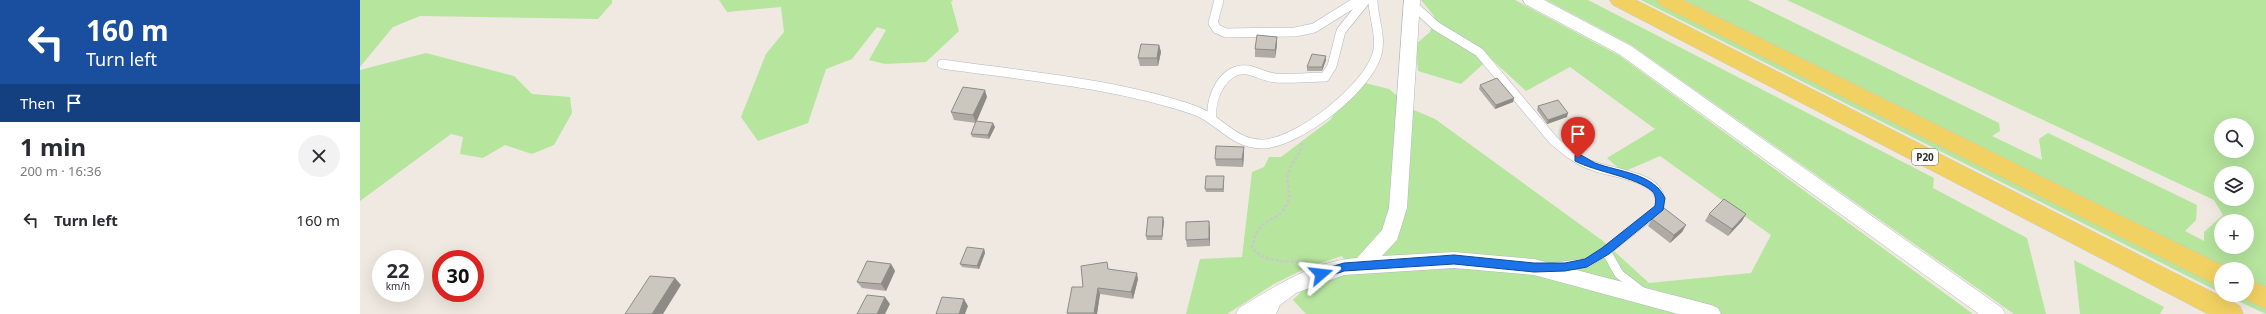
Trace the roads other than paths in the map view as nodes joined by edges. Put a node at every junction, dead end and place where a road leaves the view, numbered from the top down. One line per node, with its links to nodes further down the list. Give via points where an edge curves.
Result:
1 (1219, 0): 2 (lane, via 1213,23 1217,29 1226,33 1295,32 1314,28)
2 (1359, 0)
3 (1366, 0): 10 (lane, via 1342,29 1336,41 1336,56 1330,72 1325,77 1274,78 1248,70 1236,70 1221,82 1211,108)
4 (1373, 0): 10 (lane, via 1379,31 1377,54 1371,68 1333,107 1302,131 1284,140 1263,144 1246,143 1228,133)
5 (1531, 0): 21 (street, via 1625,50)
6 (1620, 0): 22 (main road, Р20)
7 (1667, 0): 14 (main road, Р20)
8 (1412, 2): 11 (lane, via 1424,19 1436,28 1479,52 1565,151 1592,165 1640,181 1655,189 1661,198 1660,208); 12 (street, via 1398,208 1390,234)
9 (942, 64): 10 (lane, via 1058,81 1175,104)
10 (1212, 117)
11 (1606, 251): 13 (lane, via 1587,262 1565,267); 16 (lane, via 1612,268)
12 (1363, 265): 13 (street, via 1454,260); 18 (street, via 1344,267 1309,278 1289,287)
13 (1534, 268): 16 (street)
14 (2214, 273)
15 (2254, 292): 17 (main road)
16 (1652, 298): 20 (street)
17 (2266, 298)
18 (1269, 306): 19 (street)
19 (1246, 314)
20 (1711, 314)
21 (1995, 314)
22 (2231, 314)

